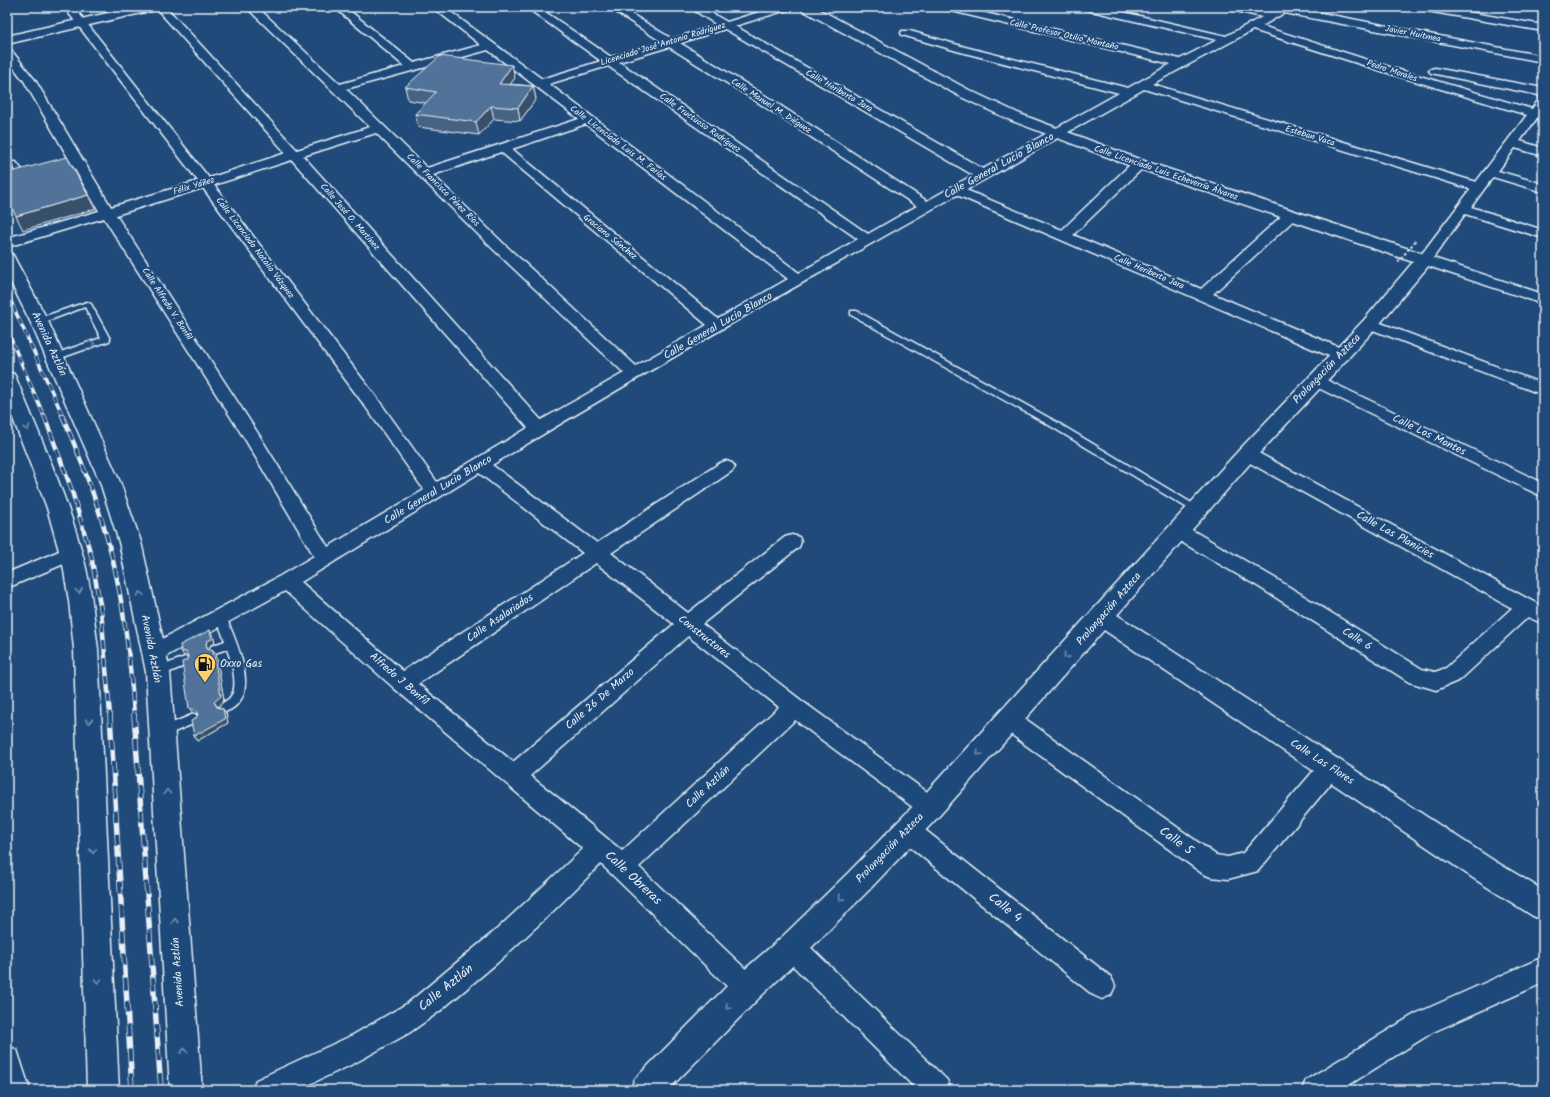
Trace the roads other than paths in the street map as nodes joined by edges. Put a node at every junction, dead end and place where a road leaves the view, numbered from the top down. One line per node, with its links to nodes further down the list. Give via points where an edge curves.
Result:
1 (69, 7): 17 (street, Calle Licenciado Natalio Vázquez)
2 (150, 7): 17 (street)
3 (160, 7): 45 (street, Calle José O. Martínez)
4 (251, 7): 34 (street, Calle Francisco Pérez Ríos)
5 (339, 7): 30 (street)
6 (437, 7): 25 (street, Calle Licenciado Luis M. Farías)
7 (531, 7): 28 (street, Calle Fructuoso Rodríguez)
8 (613, 7): 24 (street, Calle Manuel M. Diéguez)
9 (694, 7): 18 (street, Calle Heriberto Jara)
10 (786, 7): 18 (street, Licenciado José Antonio Rodríguez)
11 (806, 7): 41 (street, Calle Licenciado Luis Echeverría Álvarez, via 966,94)
12 (947, 7): 29 (street, Calle Profesor Otilio Montaño)
13 (1087, 7): 22 (street)
14 (1230, 7): 16 (street, Javier Huitmea)
15 (1421, 7): 20 (street)
16 (1280, 11): 19 (street, Calle General Lucio Blanco); 27 (street, Javier Huitmea)
17 (81, 23): 23 (street); 52 (street, Calle Licenciado Natalio Vázquez)
18 (726, 25): 24 (street, Licenciado José Antonio Rodríguez); 50 (street, Calle Heriberto Jara)
19 (1252, 26): 22 (street, Calle General Lucio Blanco); 38 (street, Pedro Morales, via 1392,72)
20 (1543, 28)
21 (906, 33): 35 (street)
22 (1226, 39): 29 (street, Calle General Lucio Blanco)
23 (7, 40)
24 (669, 42): 28 (street, Licenciado José Antonio Rodríguez); 56 (street, Calle Manuel M. Diéguez)
25 (489, 46): 30 (street); 32 (street, Calle Licenciado Luis M. Farías)
26 (7, 52): 58 (street, Calle Alfredo V. Bonfil, via 29,80)
27 (1543, 59)
28 (609, 61): 32 (street, Licenciado José Antonio Rodríguez); 62 (street, Calle Fructuoso Rodríguez)
29 (1181, 63): 33 (street, Calle General Lucio Blanco)
30 (413, 68): 34 (street)
31 (1435, 71): 36 (street)
32 (540, 83): 39 (street, Calle Licenciado Luis M. Farías)
33 (1143, 85): 35 (street, Calle General Lucio Blanco); 53 (street, Esteban Vaca)
34 (338, 88): 40 (street, Calle Francisco Pérez Ríos)
35 (1129, 92): 41 (street, Calle General Lucio Blanco)
36 (1543, 92)
37 (1543, 102): 38 (street, Prolongación Azteca)
38 (1538, 115): 42 (street, Prolongación Azteca)
39 (587, 120): 43 (street); 66 (street, Calle Licenciado Luis M. Farías)
40 (379, 128): 45 (street, Félix Yáñez); 49 (street, Calle Francisco Pérez Ríos)
41 (1056, 134): 47 (street, Calle Licenciado Luis Echeverría Álvarez); 50 (street, Calle General Lucio Blanco)
42 (1512, 144): 44 (street); 48 (street, Prolongación Azteca)
43 (503, 148): 49 (street); 72 (street, Graciano Sánchez)
44 (1543, 152)
45 (295, 155): 52 (street, Félix Yáñez); 79 (street, Calle José O. Martínez)
46 (14, 163): 51 (lane, via 19,170)
47 (1139, 164): 59 (street, Calle Licenciado Luis Echeverría Álvarez); 61 (street)
48 (1489, 172): 53 (street, Prolongación Azteca); 54 (street)
49 (425, 173): 75 (street, Calle Francisco Pérez Ríos)
50 (983, 175): 55 (street, Calle General Lucio Blanco)
51 (7, 176)
52 (206, 183): 58 (street, Félix Yáñez); 84 (street, Calle Licenciado Natalio Vázquez, via 371,402)
53 (1478, 187): 57 (street, Prolongación Azteca)
54 (1543, 188)
55 (956, 190): 56 (street, Calle General Lucio Blanco); 61 (street, Calle Heriberto Jara)
56 (927, 207): 62 (street, Calle General Lucio Blanco)
57 (1462, 209): 60 (street); 65 (street, Prolongación Azteca)
58 (107, 212): 63 (street, Félix Yáñez); 90 (street, Calle Alfredo V. Bonfil, via 253,439)
59 (1291, 215): 65 (street, Calle Licenciado Luis Echeverría Álvarez); 67 (street)
60 (1543, 234)
61 (1064, 236): 67 (street, Calle Heriberto Jara)
62 (868, 240): 66 (street, Calle General Lucio Blanco)
63 (7, 243)
64 (7, 259): 70 (street, Avenida Aztlán)
65 (1424, 260): 68 (street, Calle Licenciado Luis Echeverría Álvarez); 71 (street, Prolongación Azteca)
66 (798, 279): 72 (street, Calle General Lucio Blanco)
67 (1203, 295): 73 (street, Calle Heriberto Jara)
68 (1543, 299)
69 (854, 313): 85 (lane, via 1038,415)
70 (39, 321): 74 (street, Avenida Aztlán); 74 (lane, one-way to 70, via 106,339 87,304)
71 (1370, 324): 73 (street, Prolongación Azteca); 78 (street)
72 (717, 326): 75 (street, Calle General Lucio Blanco)
73 (1342, 355): 76 (street, Prolongación Azteca)
74 (55, 357): 101 (street, Avenida Aztlán, one-way to 74, via 130,542 110,482)
75 (635, 374): 79 (street, Calle General Lucio Blanco)
76 (1316, 380): 80 (street, Prolongación Azteca); 83 (street, Calle Los Montes)
77 (9, 388): 88 (street, one-way to 88, via 44,471)
78 (1543, 390)
79 (539, 429): 81 (street, Calle General Lucio Blanco)
80 (1247, 454): 85 (street, Prolongación Azteca); 93 (street, Calle Las Planicies)
81 (480, 465): 84 (street, Calle General Lucio Blanco); 89 (street, Constructores)
82 (726, 467): 89 (street, Calle Asalariados)
83 (1543, 491)
84 (435, 492): 90 (street, Calle General Lucio Blanco)
85 (1197, 510): 86 (street, Prolongación Azteca)
86 (1178, 531): 93 (street, Calle 6, via 1266,582 1416,676 1436,681 1453,674); 96 (street, Prolongación Azteca)
87 (792, 542): 97 (street, Calle 26 De Marzo)
88 (71, 553): 91 (street); 121 (street, one-way to 121, via 79,590 86,649)
89 (597, 553): 97 (street, Constructores); 102 (street, Calle Asalariados)
90 (325, 558): 92 (street, Calle General Lucio Blanco)
91 (7, 581)
92 (287, 581): 95 (street, Calle General Lucio Blanco); 102 (street, Alfredo J Bonfíl)
93 (1526, 607): 94 (street, Calle Las Planicies)
94 (1543, 616)
95 (221, 617): 98 (lane); 101 (street, Calle General Lucio Blanco)
96 (1102, 617): 106 (street, Prolongación Azteca, one-way to 106); 108 (street, Calle Las Flores)
97 (688, 624): 104 (street, Constructores); 109 (street, Calle 26 De Marzo)
98 (231, 643): 99 (lane); 103 (lane, via 240,687 236,698)
99 (216, 649)
100 (185, 661): 101 (lane)
101 (156, 663): 107 (street, Avenida Aztlán)
102 (402, 683): 109 (street, Alfredo J Bonfíl)
103 (225, 707)
104 (794, 707): 110 (street, Constructores); 113 (street, Calle Aztlán)
105 (194, 720): 107 (lane)
106 (1009, 720): 108 (street, Calle 5, via 1211,866 1228,868 1250,863); 110 (street, Prolongación Azteca, one-way to 110)
107 (162, 732): 122 (street, Avenida Aztlán, one-way to 107)
108 (1330, 768): 114 (street, Calle Las Flores)
109 (513, 776): 112 (street, Calle Obreras)
110 (930, 807): 111 (street, Prolongación Azteca)
111 (907, 830): 115 (street, Prolongación Azteca, one-way to 115); 117 (street, Calle 4)
112 (600, 848): 113 (street, Calle Obreras); 123 (street, Calle Aztlán, via 553,896 502,942 417,1012 380,1035)
113 (622, 867): 118 (street, Calle Obreras)
114 (1543, 906)
115 (792, 947): 118 (street, Prolongación Azteca); 125 (street)
116 (1543, 970): 126 (street, via 1424,1023)
117 (1102, 986)
118 (747, 988): 124 (street, Prolongación Azteca, one-way to 124)
119 (7, 1060): 120 (street)
120 (16, 1090)
121 (103, 1090)
122 (186, 1090)
123 (266, 1090)
124 (646, 1090)
125 (937, 1090)
126 (1316, 1090)

